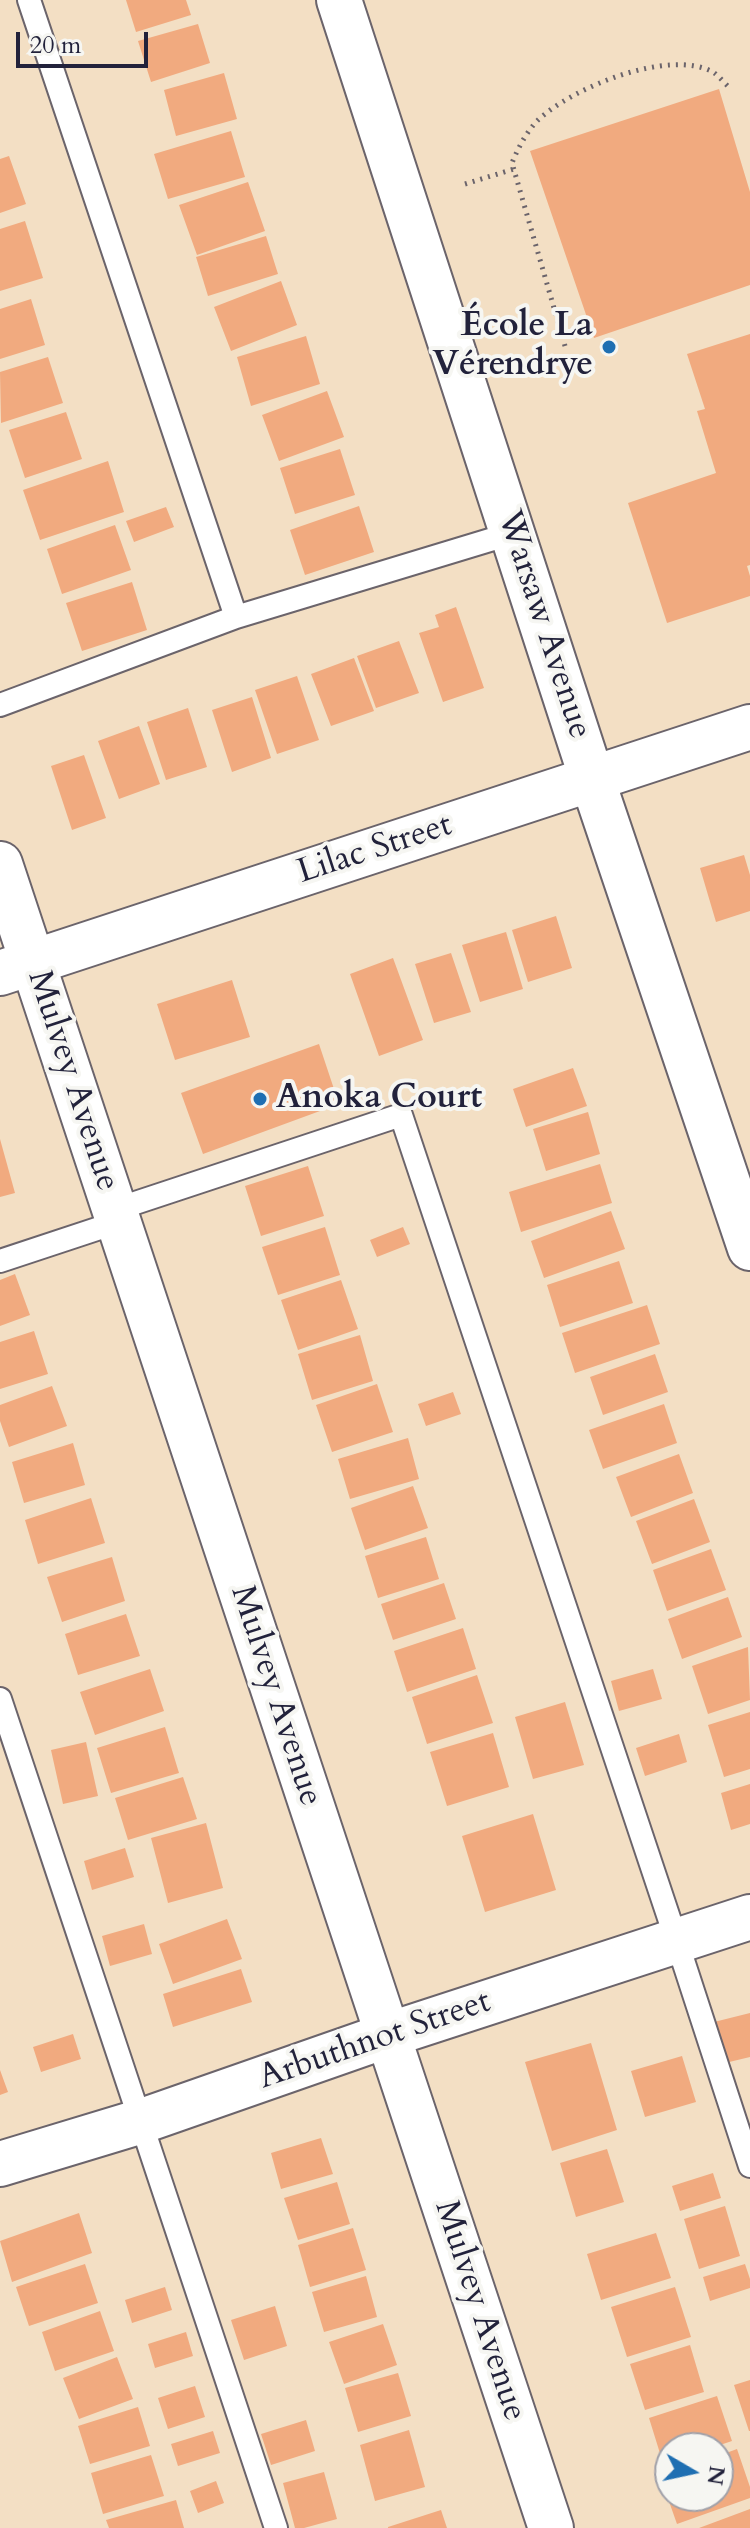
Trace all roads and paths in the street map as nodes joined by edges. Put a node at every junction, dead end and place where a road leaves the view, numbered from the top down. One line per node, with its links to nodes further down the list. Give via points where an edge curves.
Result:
1 (29, 0): 8 (lane)
2 (339, 0): 7 (street, Warsaw Avenue)
3 (731, 89): 4 (path, via 714,73 666,66 599,83 562,101 536,122 519,146)
4 (514, 169): 5 (path); 6 (path)
5 (465, 184)
6 (565, 346)
7 (513, 533): 8 (lane); 11 (street, Warsaw Avenue)
8 (236, 617): 9 (lane)
9 (0, 705)
10 (750, 727): 11 (street, Lilac Street)
11 (592, 779): 13 (street, Lilac Street); 15 (street, Warsaw Avenue)
12 (0, 864): 13 (street, Mulvey Avenue)
13 (16, 967): 14 (street, Mulvey Avenue)
14 (116, 1216): 16 (lane); 19 (lane, via 401,1115); 20 (street, Mulvey Avenue)
15 (750, 1248)
16 (0, 1261)
17 (0, 1699): 21 (lane)
18 (750, 1917): 19 (street, Arbuthnot Street)
19 (677, 1942): 20 (street, Arbuthnot Street); 23 (lane)
20 (388, 2035): 21 (street, Arbuthnot Street); 25 (street, Mulvey Avenue)
21 (142, 2121): 22 (street, Arbuthnot Street); 24 (lane)
22 (0, 2164)
23 (750, 2166)
24 (276, 2528)
25 (551, 2528)

